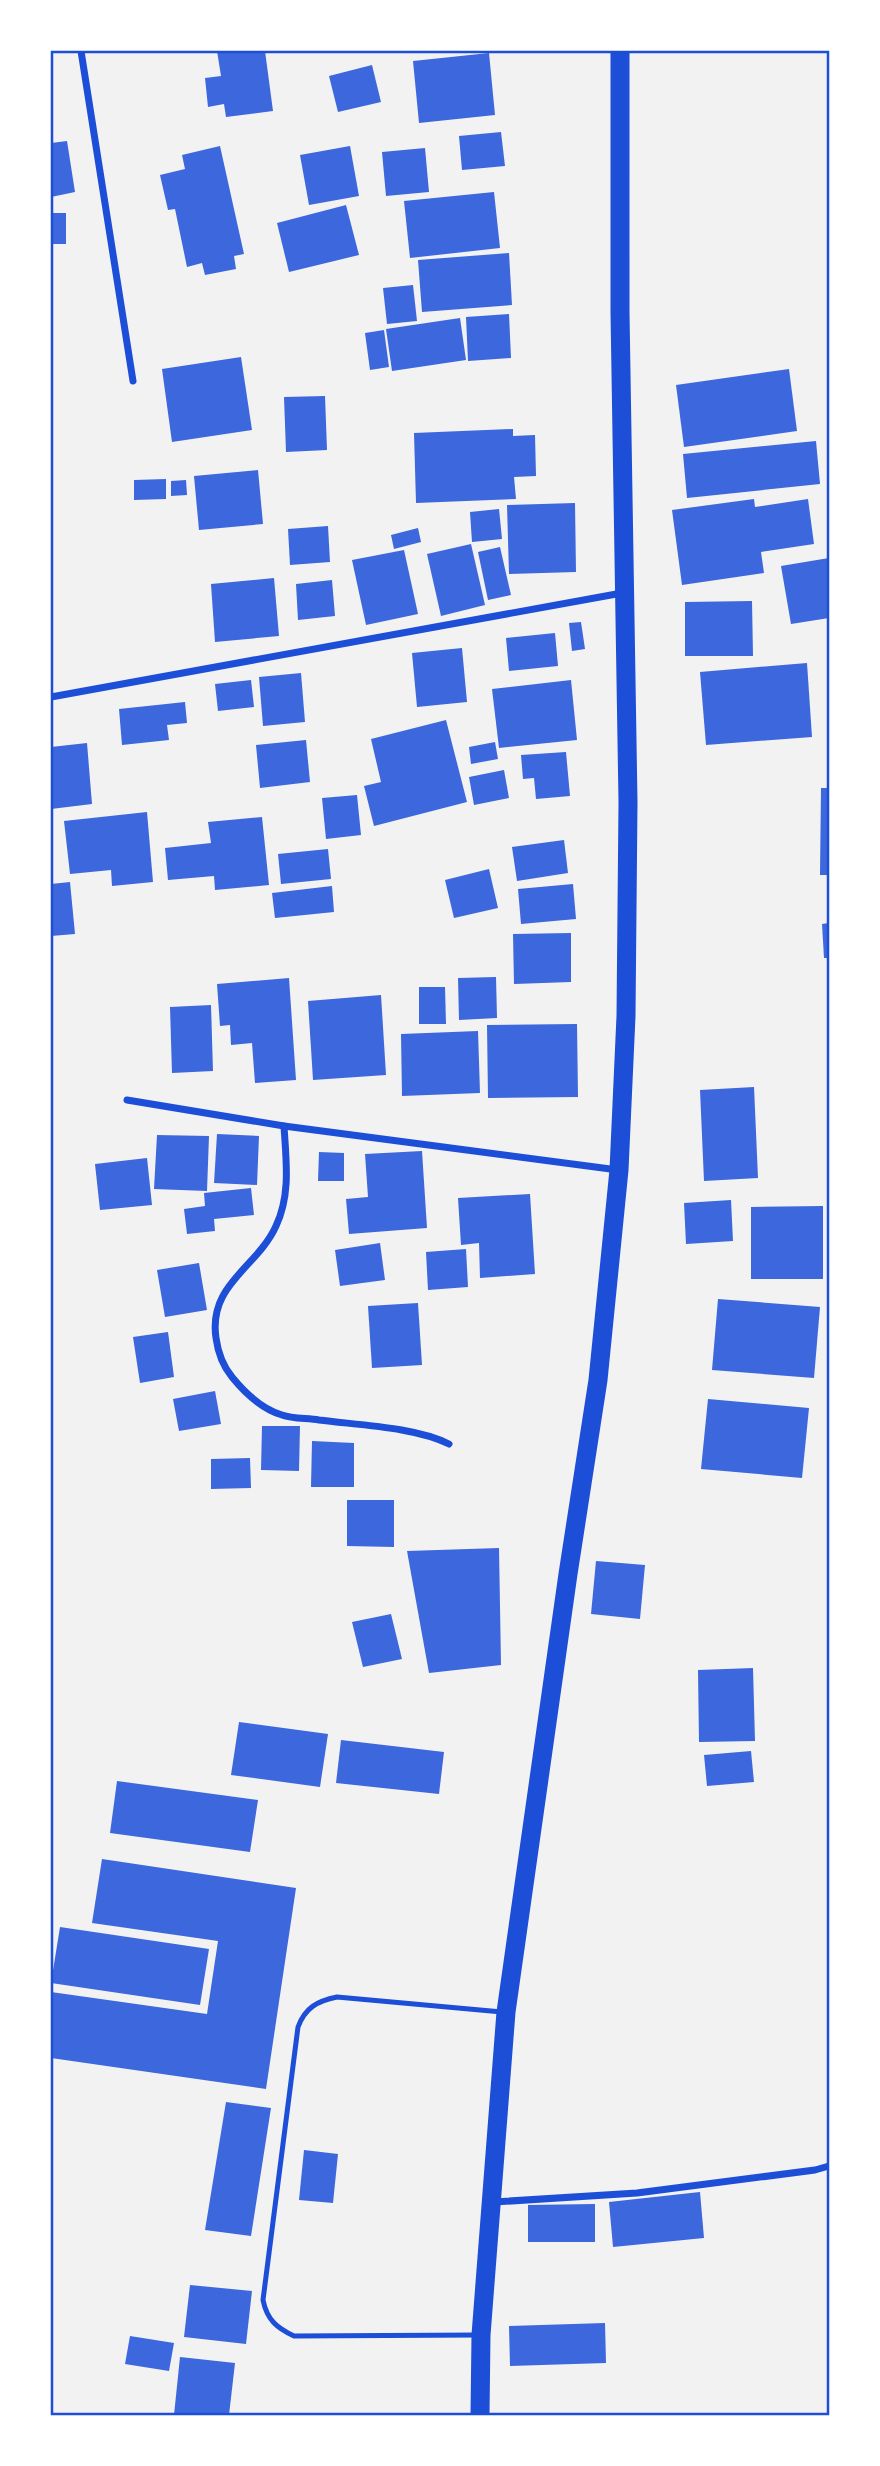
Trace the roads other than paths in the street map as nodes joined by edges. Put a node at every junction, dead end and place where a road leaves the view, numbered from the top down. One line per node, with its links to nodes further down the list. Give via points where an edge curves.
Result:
1 (81, 51): 3 (street)
2 (620, 51): 4 (highway)
3 (133, 381)
4 (625, 592): 5 (street); 8 (highway, via 626,1016)
5 (51, 697)
6 (127, 1100): 7 (street)
7 (284, 1126): 8 (street); 9 (street, via 287,1186 276,1228 228,1287 216,1313 217,1345 224,1367 259,1404 282,1415 415,1434)
8 (619, 1170): 10 (highway, via 598,1380)
9 (449, 1444)
10 (506, 2012): 12 (highway); 13 (lane, via 337,1997 323,1999 302,2015 263,2300 269,2318 294,2336)
11 (829, 2166): 12 (street, via 637,2193)
12 (490, 2202): 13 (highway)
13 (481, 2335): 14 (highway)
14 (480, 2415)

